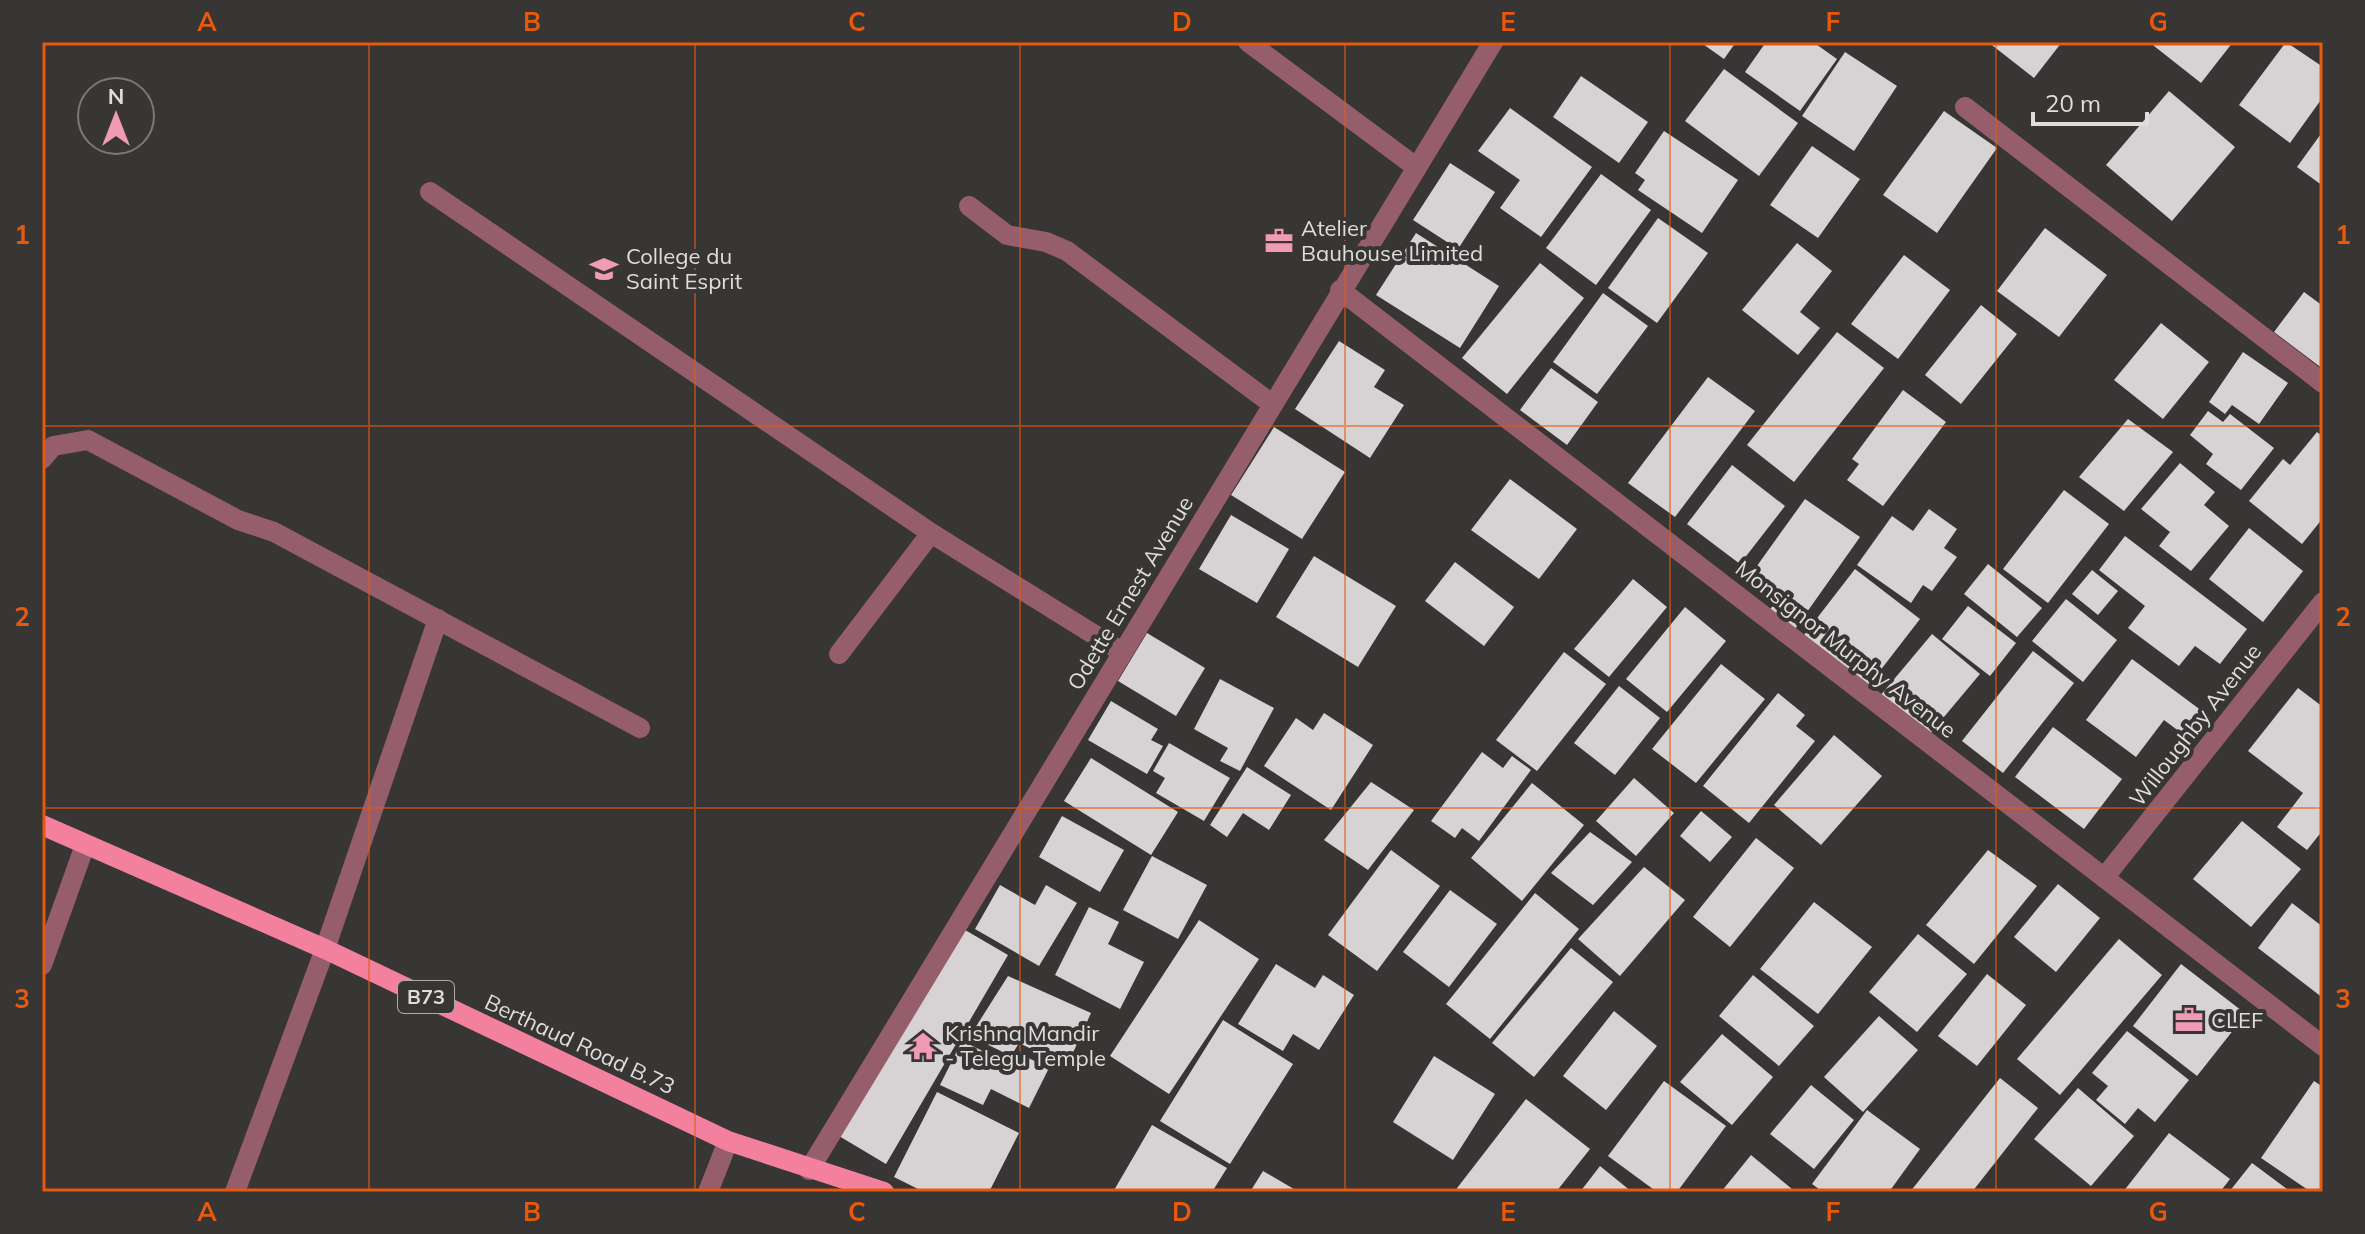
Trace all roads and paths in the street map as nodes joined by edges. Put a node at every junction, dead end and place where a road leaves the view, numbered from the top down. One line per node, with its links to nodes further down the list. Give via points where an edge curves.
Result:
1 (1248, 42): 4 (street)
2 (1493, 42): 4 (street, Odette Ernest Avenue)
3 (1965, 107): 8 (street)
4 (1416, 167): 7 (street, Odette Ernest Avenue)
5 (430, 192): 11 (street)
6 (969, 206): 9 (street, via 1007,235 1067,251)
7 (1340, 290): 9 (street, Odette Ernest Avenue); 19 (street, Monsignor Murphy Avenue)
8 (2323, 383)
9 (1272, 404): 14 (street, Odette Ernest Avenue)
10 (42, 459): 13 (street, via 53,446 88,440)
11 (931, 533): 14 (street); 15 (street)
12 (2323, 602): 19 (street, Willoughby Avenue)
13 (438, 619): 16 (street); 20 (street)
14 (1122, 652): 24 (street, Odette Ernest Avenue)
15 (839, 654)
16 (640, 728)
17 (42, 825): 18 (main road, Berthaud Road B.73 / B73)
18 (85, 845): 20 (main road, Berthaud Road B.73 / B73); 21 (street)
19 (2104, 878): 22 (street, Monsignor Murphy Avenue)
20 (325, 949): 23 (main road, Berthaud Road B.73 / B73); 25 (street)
21 (42, 965)
22 (2323, 1046)
23 (728, 1141): 24 (main road, Berthaud Road B.73 / B73); 26 (street)
24 (809, 1170): 27 (main road, Berthaud Road B.73 / B73)
25 (235, 1192)
26 (708, 1192)
27 (884, 1192)

